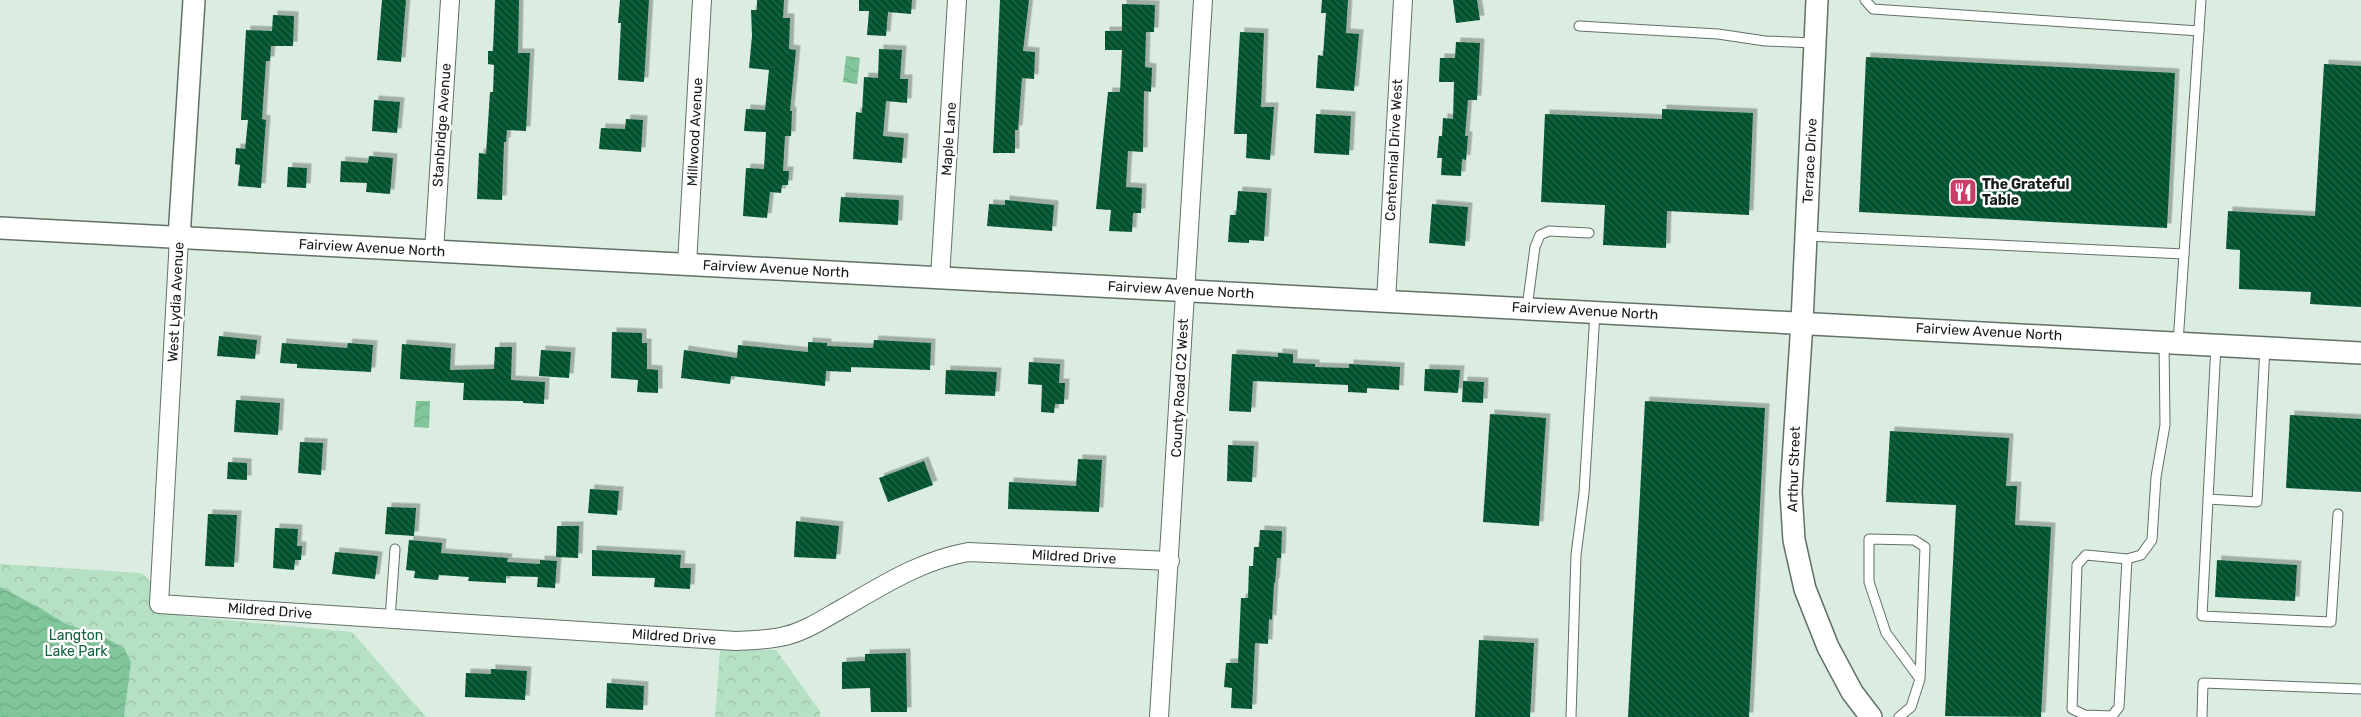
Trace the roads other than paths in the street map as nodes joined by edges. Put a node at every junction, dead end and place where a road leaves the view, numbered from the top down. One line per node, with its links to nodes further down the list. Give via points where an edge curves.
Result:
1 (194, 0): 16 (street, West Lydia Avenue)
2 (450, 0): 17 (street, Stanbridge Avenue)
3 (702, 0): 19 (street, Millwood Avenue)
4 (957, 0): 20 (street, Maple Lane)
5 (1204, 0): 21 (street, County Road C2 West)
6 (1404, 0): 22 (street, Centennial Drive West)
7 (1817, 0): 12 (street, Terrace Drive)
8 (1865, 0): 11 (lane, via 1873,9)
9 (2201, 0): 11 (lane)
10 (1579, 26): 12 (lane)
11 (2198, 32): 18 (lane)
12 (1815, 43): 15 (street, Terrace Drive)
13 (0, 228): 16 (street, Fairview Avenue North)
14 (1589, 233): 23 (lane, via 1549,231 1540,235 1535,247)
15 (1806, 236): 18 (lane); 25 (street, Terrace Drive)
16 (179, 238): 17 (street, Fairview Avenue North); 35 (street, West Lydia Avenue)
17 (434, 251): 19 (street, Fairview Avenue North)
18 (2184, 254): 26 (lane)
19 (687, 264): 20 (street, Fairview Avenue North)
20 (940, 278): 21 (street, Fairview Avenue North)
21 (1186, 290): 22 (street, Fairview Avenue North); 34 (street, County Road C2 West)
22 (1386, 301): 23 (street, Fairview Avenue North)
23 (1527, 308): 24 (street, Fairview Avenue North)
24 (1595, 312): 25 (street, Fairview Avenue North); 40 (lane, via 1584,493 1576,555)
25 (1802, 322): 26 (street, Fairview Avenue North); 41 (street, Arthur Street, via 1791,492 1794,540 1805,589 1828,647 1852,692)
26 (2172, 342): 27 (street, Fairview Avenue North); 33 (lane, via 2152,540 2141,555)
27 (2216, 345): 28 (street, Fairview Avenue North); 30 (lane)
28 (2264, 347): 29 (street, Fairview Avenue North); 30 (lane, via 2257,502)
29 (2361, 353)
30 (2208, 499): 31 (lane, via 2202,616 2331,622)
31 (2338, 514)
32 (395, 549): 36 (lane)
33 (2127, 559): 33 (lane, via 2086,555 2077,566 2072,709 2085,715 2112,716 2119,707)
34 (1170, 561): 36 (street, Mildred Drive, via 968,552 941,557 893,579 810,627 786,636 761,640); 39 (street, County Road C2 West)
35 (159, 604): 36 (street, Mildred Drive)
36 (390, 619)
37 (1920, 679): 37 (lane, via 1926,546 1914,540 1868,539 1869,582 1886,633); 42 (lane, via 1911,707)
38 (2361, 689): 43 (lane, via 2203,682)
39 (1160, 717)
40 (1571, 717)
41 (1871, 717)
42 (1899, 717)
43 (2202, 717)

